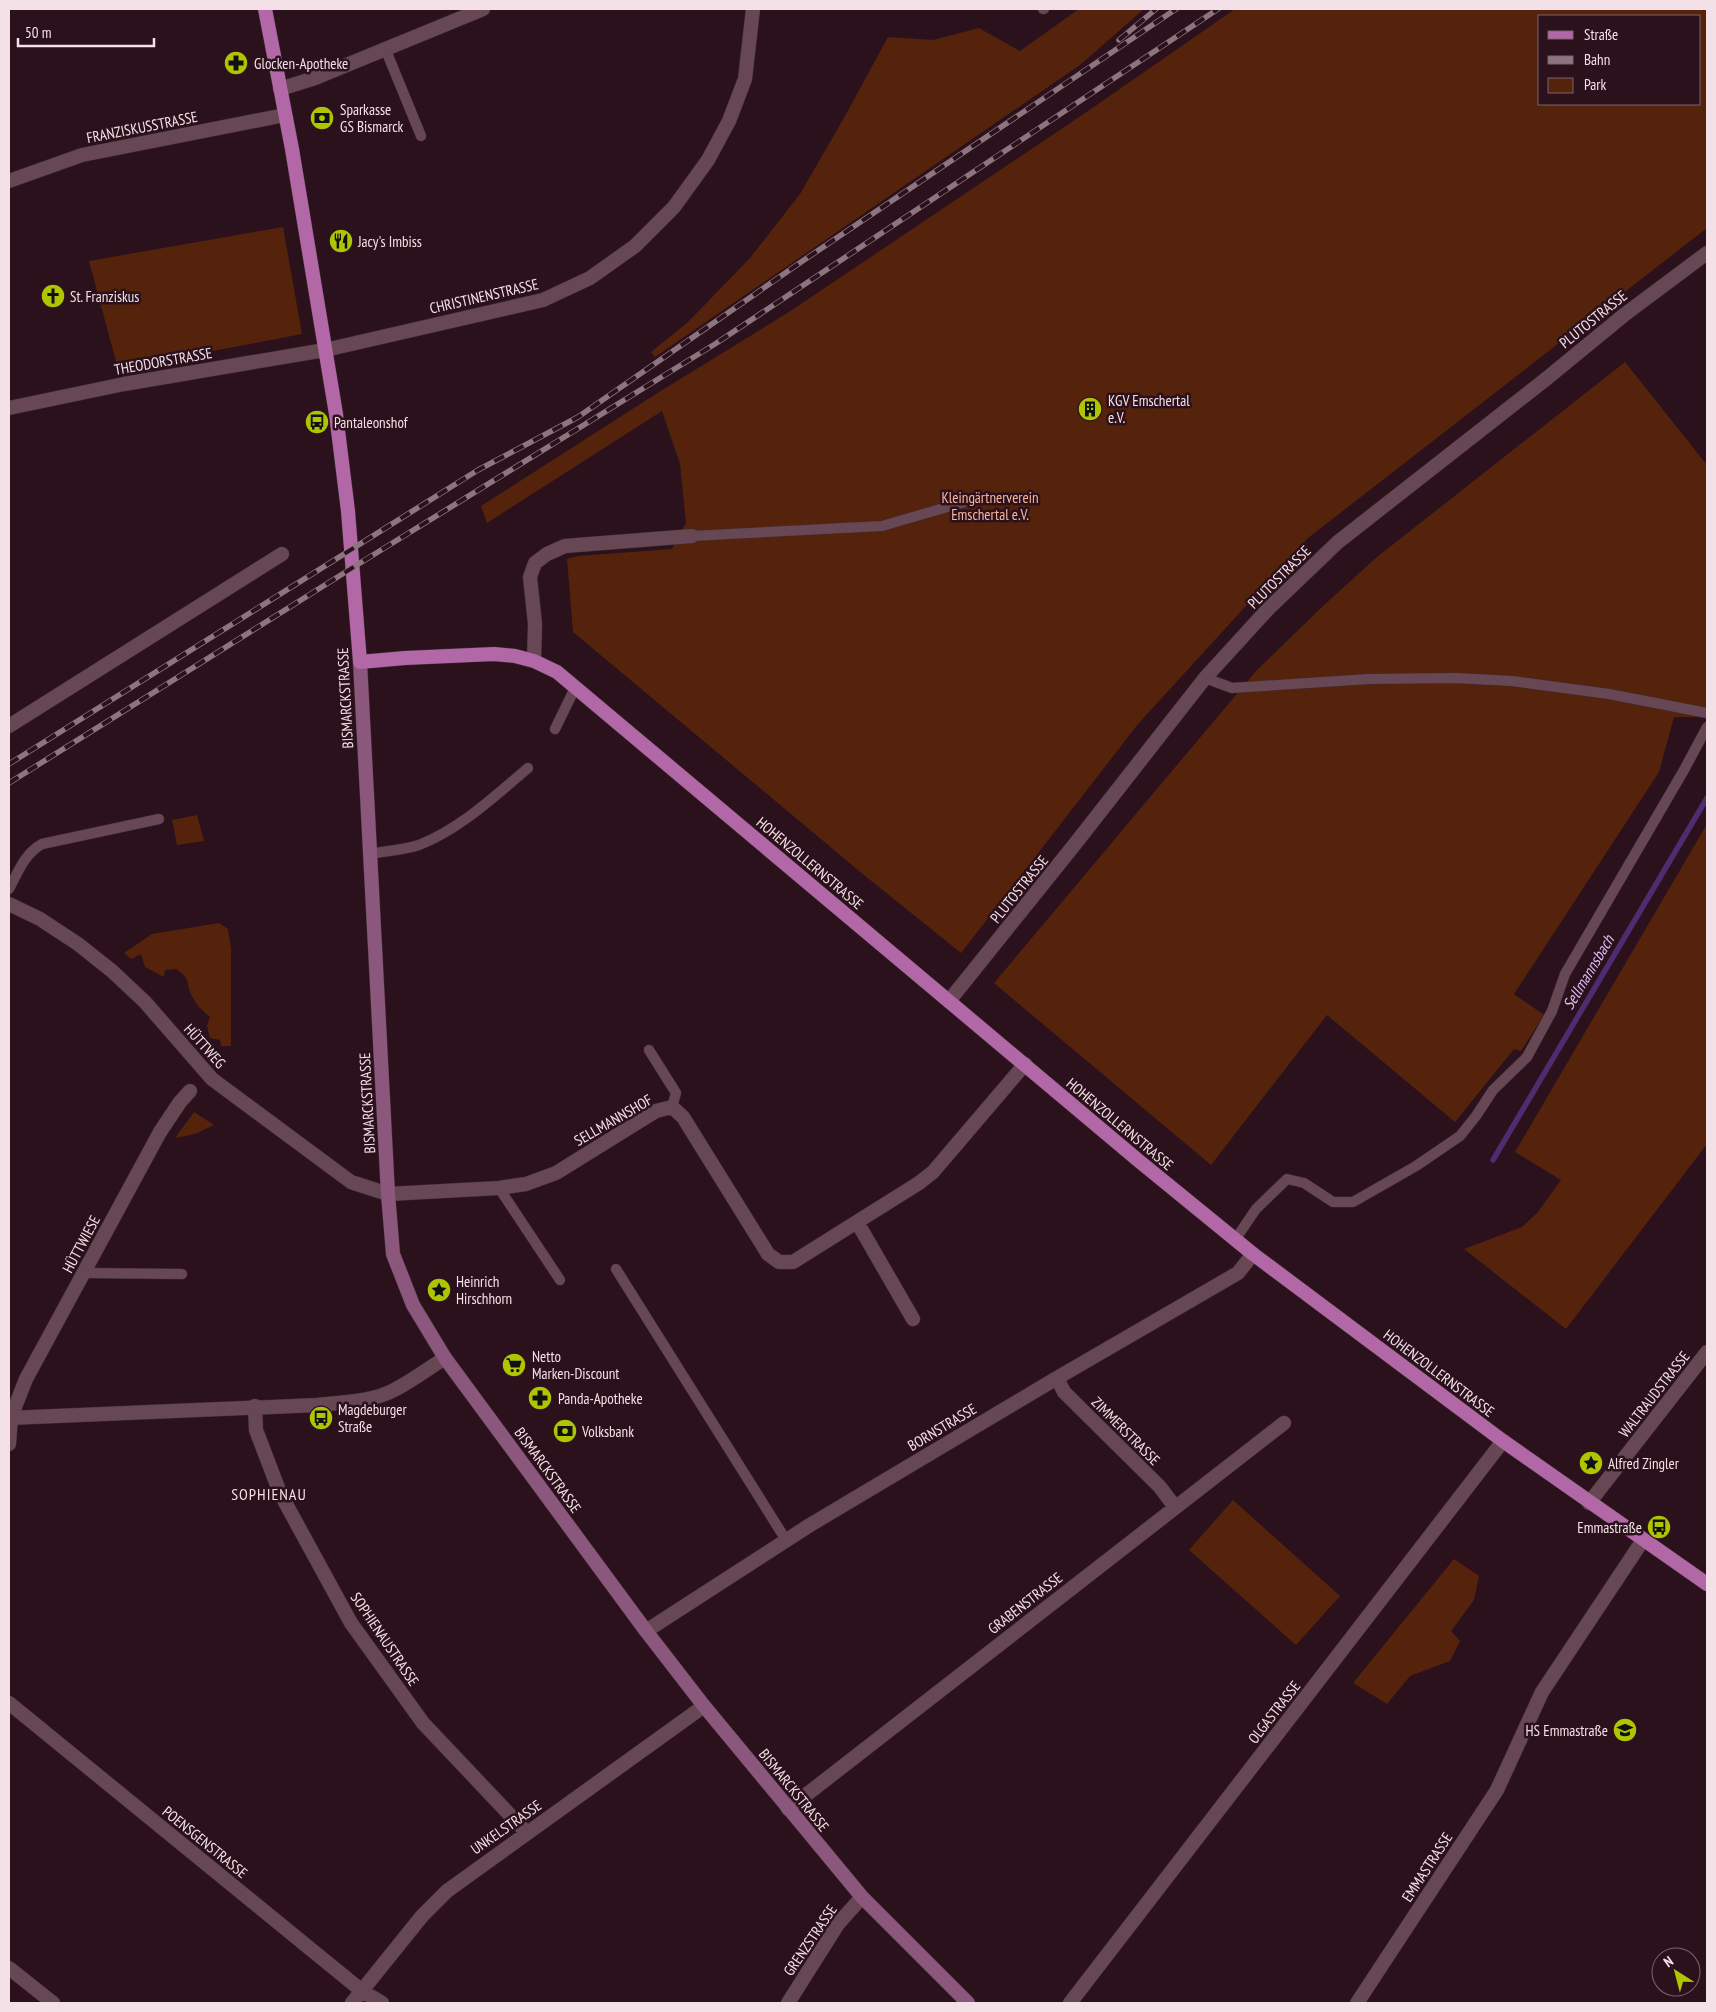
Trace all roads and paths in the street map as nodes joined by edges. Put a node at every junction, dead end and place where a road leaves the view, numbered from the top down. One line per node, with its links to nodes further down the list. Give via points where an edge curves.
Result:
1 (265, 9): 5 (main road, BISMARCKSTRASSE)
2 (483, 9): 4 (street)
3 (753, 9): 10 (street, CHRISTINENSTRASSE, via 745,78 729,121 708,160 674,207 635,246 590,278 544,300)
4 (385, 48): 5 (street); 7 (lane)
5 (280, 89): 6 (main road, BISMARCKSTRASSE)
6 (285, 114): 8 (street, FRANZISKUSSTRASSE, via 82,155); 10 (main road, BISMARCKSTRASSE)
7 (421, 136)
8 (9, 181)
9 (1707, 253): 17 (street, PLUTOSTRASSE, via 1338,542 1269,608)
10 (325, 350): 11 (street, THEODORSTRASSE, via 124,384); 16 (main road, BISMARCKSTRASSE, via 348,511)
11 (9, 408)
12 (975, 499): 13 (lane, via 882,526)
13 (692, 536): 15 (street, via 565,546 535,563 530,577 535,624)
14 (282, 554): 20 (street)
15 (534, 661): 16 (main road, HOHENZOLLERNSTRASSE, via 494,654); 18 (main road, HOHENZOLLERNSTRASSE)
16 (360, 662): 25 (main road, BISMARCKSTRASSE)
17 (1205, 678): 19 (lane, via 1232,688 1370,679 1512,681 1609,694); 28 (street, PLUTOSTRASSE)
18 (576, 686): 22 (lane); 28 (main road, HOHENZOLLERNSTRASSE)
19 (1707, 713)
20 (9, 726)
21 (1707, 727): 36 (lane, via 1565,974 1552,1011 1527,1057 1493,1090 1460,1136 1353,1202 1333,1202 1304,1183 1287,1179 1256,1209)
22 (555, 729)
23 (528, 768): 25 (lane, via 455,825 418,845)
24 (159, 819): 26 (lane, via 42,844 25,859)
25 (370, 854): 34 (main road, BISMARCKSTRASSE)
26 (9, 889)
27 (9, 904): 34 (street, HÜTTWEG, via 40,919 112,971 145,1002 212,1079 351,1182)
28 (950, 1001): 30 (main road, HOHENZOLLERNSTRASSE)
29 (649, 1050): 32 (lane, via 676,1093)
30 (1024, 1064): 35 (street, SELLMANNSHOF, via 933,1172); 36 (main road, HOHENZOLLERNSTRASSE)
31 (190, 1091): 39 (street, HÜTTWIESE, via 160,1132)
32 (672, 1107): 33 (street, SELLMANNSHOF, via 656,1111 556,1173 526,1184); 35 (street, SELLMANNSHOF, via 683,1117 768,1254 778,1262 793,1262)
33 (499, 1188): 34 (street, SELLMANNSHOF); 41 (lane)
34 (388, 1194): 44 (main road, BISMARCKSTRASSE, via 393,1254 412,1305)
35 (857, 1222): 42 (street)
36 (1235, 1240): 37 (main road, HOHENZOLLERNSTRASSE)
37 (1253, 1254): 45 (street, BORNSTRASSE, via 1238,1273); 49 (main road, HOHENZOLLERNSTRASSE)
38 (616, 1269): 53 (lane)
39 (84, 1274): 40 (lane); 47 (street, HÜTTWIESE, via 26,1379)
40 (182, 1274)
41 (560, 1280)
42 (913, 1319)
43 (1707, 1352): 51 (street, WALTRAUDSTRASSE)
44 (445, 1358): 46 (street, via 395,1390 374,1398); 56 (main road, BISMARCKSTRASSE)
45 (1057, 1378): 52 (street, ZIMMERSTRASSE, via 1064,1392); 53 (street, BORNSTRASSE)
46 (255, 1406): 47 (street); 60 (street, SOPHIENAUSTRASSE, via 256,1430 280,1493 351,1623 423,1724)
47 (10, 1418): 50 (street, HÜTTWIESE)
48 (1284, 1423): 52 (street, GRABENSTRASSE)
49 (1503, 1441): 51 (main road, HOHENZOLLERNSTRASSE); 69 (street, OLGASTRASSE)
50 (9, 1444)
51 (1589, 1502): 54 (main road, HOHENZOLLERNSTRASSE)
52 (1175, 1506): 59 (street, GRABENSTRASSE)
53 (786, 1540): 56 (street, BORNSTRASSE)
54 (1643, 1540): 55 (main road, HOHENZOLLERNSTRASSE); 70 (street, EMMASTRASSE, via 1542,1692 1497,1790)
55 (1707, 1584)
56 (646, 1631): 58 (main road, BISMARCKSTRASSE)
57 (9, 1703): 63 (street, POENSGENSTRASSE)
58 (704, 1706): 59 (main road, BISMARCKSTRASSE); 60 (street, UNKELSTRASSE)
59 (788, 1809): 61 (main road, BISMARCKSTRASSE)
60 (527, 1833): 63 (street, UNKELSTRASSE, via 447,1891 422,1916)
61 (862, 1897): 67 (street, GRENZSTRASSE, via 838,1924); 68 (main road, BISMARCKSTRASSE)
62 (9, 1968): 64 (street)
63 (362, 1991): 65 (street, UNKELSTRASSE); 66 (street, POENSGENSTRASSE)
64 (53, 2003)
65 (352, 2003)
66 (382, 2003)
67 (788, 2003)
68 (968, 2003)
69 (1070, 2003)
70 (1357, 2003)

